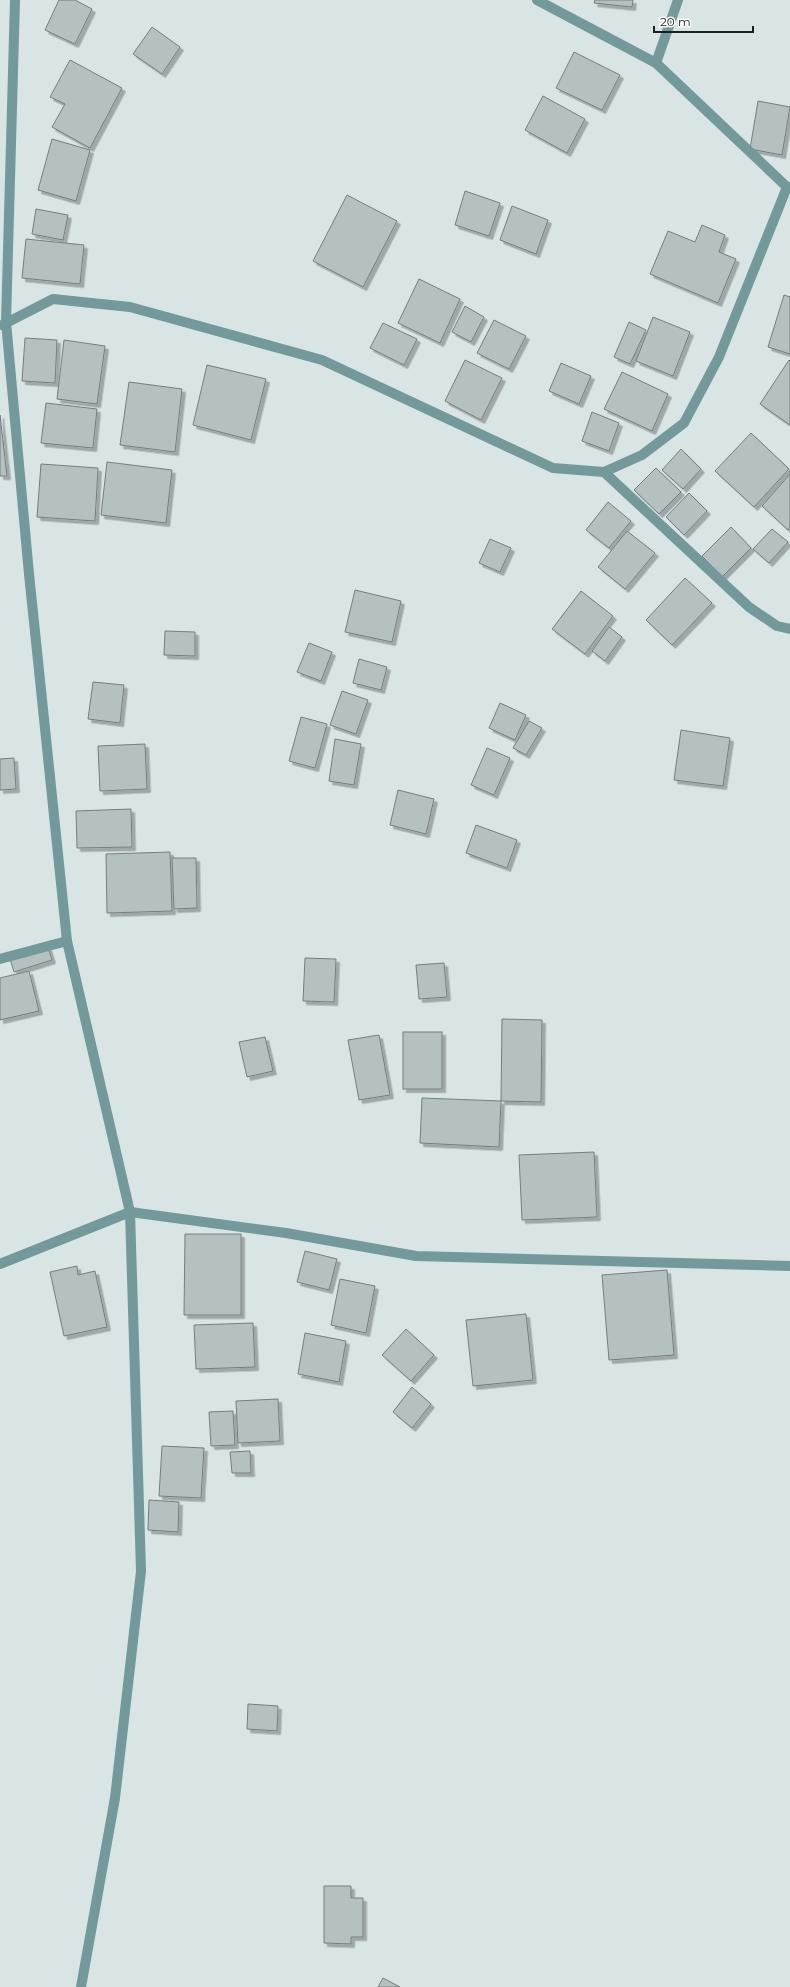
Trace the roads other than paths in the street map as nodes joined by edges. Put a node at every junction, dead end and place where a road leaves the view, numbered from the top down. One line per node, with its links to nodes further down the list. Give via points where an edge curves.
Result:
1 (15, 0): 6 (street)
2 (537, 0): 4 (street)
3 (678, 0): 4 (street)
4 (656, 64): 5 (street)
5 (789, 187): 7 (street, via 719,357 684,423 642,455)
6 (3, 324): 7 (street, via 53,300 130,307 322,360 553,468); 9 (street)
7 (604, 472): 8 (street, via 749,607 777,626)
8 (790, 629)
9 (67, 941): 10 (street); 11 (street)
10 (0, 959)
11 (130, 1212): 12 (street); 13 (street, via 286,1233 416,1256); 14 (street, via 140,1571 115,1798)
12 (0, 1264)
13 (790, 1266)
14 (81, 1987)

